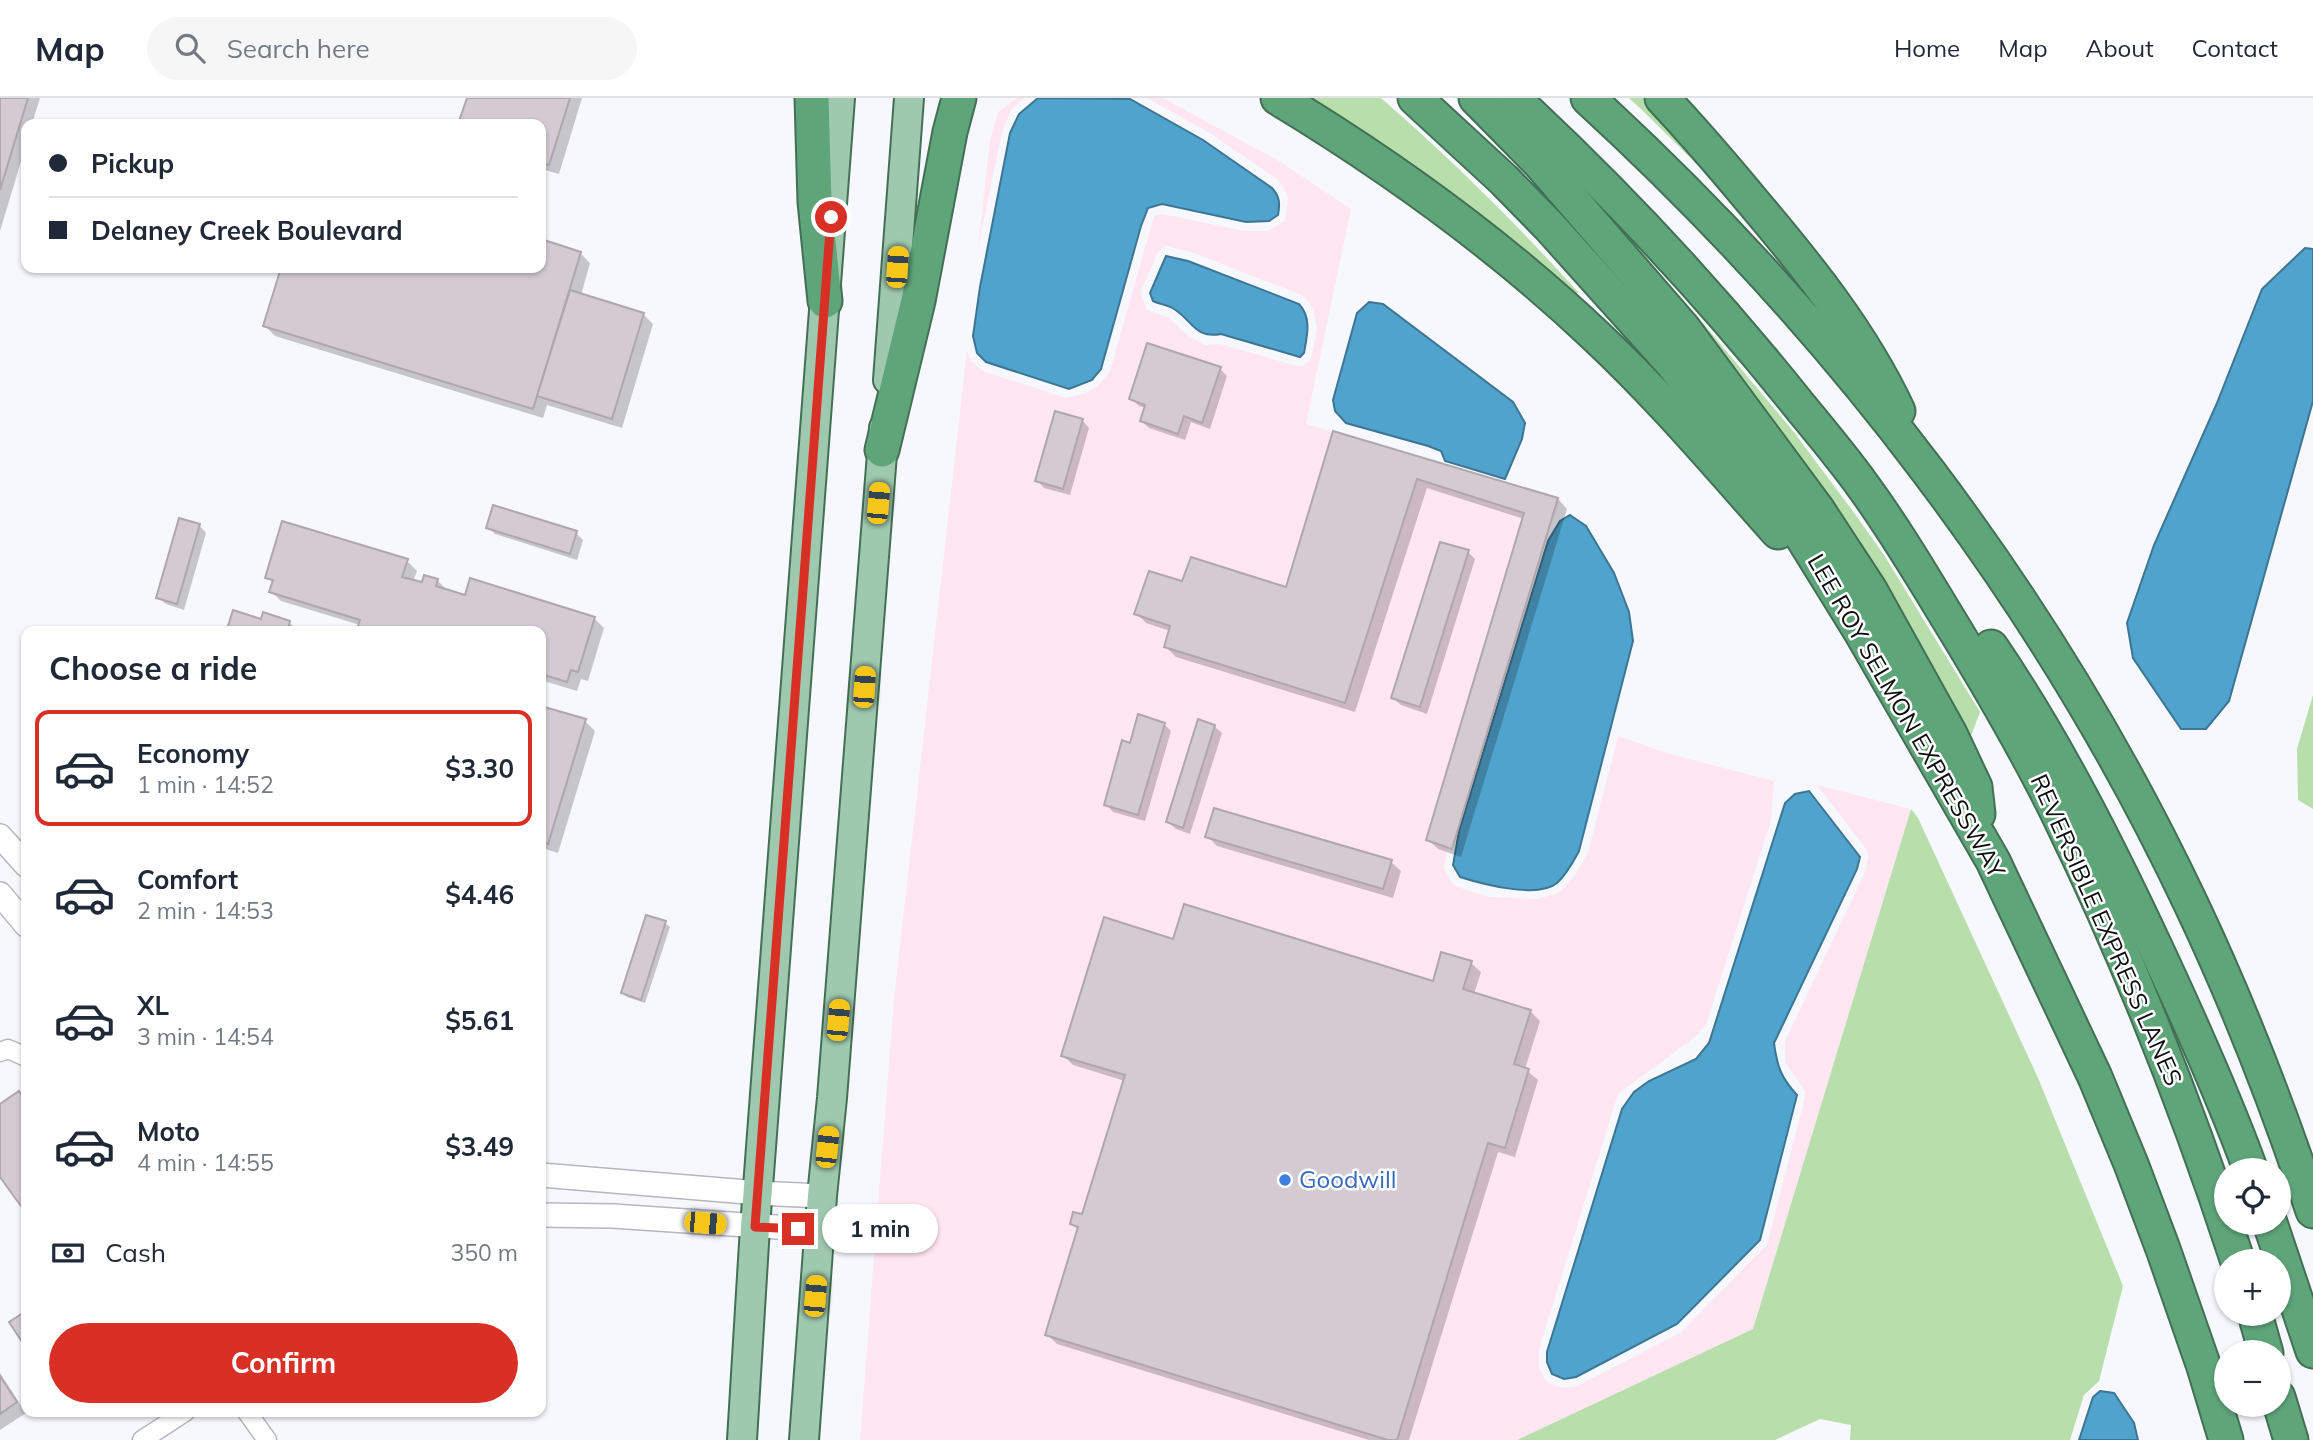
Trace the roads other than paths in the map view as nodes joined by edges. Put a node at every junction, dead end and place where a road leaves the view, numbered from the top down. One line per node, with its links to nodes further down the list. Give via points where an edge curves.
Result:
1 (812, 98): 11 (highway, via 815,202)
2 (840, 98): 11 (main road)
3 (909, 98): 12 (main road)
4 (959, 98): 12 (highway)
5 (1278, 98): 14 (highway, via 1411,183 1544,289 1673,413)
6 (1415, 98): 14 (highway, LEE ROY SELMON EXPRESSWAY, via 1549,226 1672,363 1783,506)
7 (1476, 98): 16 (highway, via 1539,162 1683,328 1817,509 1870,590 1950,734)
8 (1513, 98): 15 (highway, REVERSIBLE EXPRESS LANES, via 1620,201 1721,309 1863,486 1931,590)
9 (1588, 98): 13 (highway, via 1757,266)
10 (1662, 98): 13 (highway, via 1777,230 1857,335 1891,396)
11 (825, 301): 25 (main road)
12 (882, 450): 26 (main road)
13 (1916, 456): 27 (highway, via 2021,604 2127,781 2195,914 2258,1059)
14 (1835, 593): 16 (highway, LEE ROY SELMON EXPRESSWAY)
15 (1994, 673): 23 (highway, via 2042,728 2132,897); 32 (highway, REVERSIBLE EXPRESS LANES, via 2159,1043)
16 (1956, 773): 41 (highway, LEE ROY SELMON EXPRESSWAY, via 1987,851 2052,982 2131,1164)
17 (0, 836): 18 (street)
18 (21, 859)
19 (0, 894): 20 (street)
20 (21, 919)
21 (0, 1052): 22 (street, via 8,1049)
22 (21, 1054)
23 (2246, 1158)
24 (546, 1175): 25 (street)
25 (759, 1193): 26 (street); 29 (main road)
26 (822, 1196): 30 (main road)
27 (2313, 1211)
28 (546, 1215): 29 (street)
29 (755, 1227): 30 (street); 39 (main road)
30 (820, 1230): 40 (main road)
31 (2274, 1235): 33 (highway)
32 (2234, 1249)
33 (2313, 1351)
34 (177, 1417): 37 (street)
35 (251, 1417): 38 (street)
36 (2284, 1417): 42 (highway)
37 (142, 1440)
38 (267, 1440)
39 (743, 1440)
40 (804, 1440)
41 (2226, 1440)
42 (2291, 1440)

